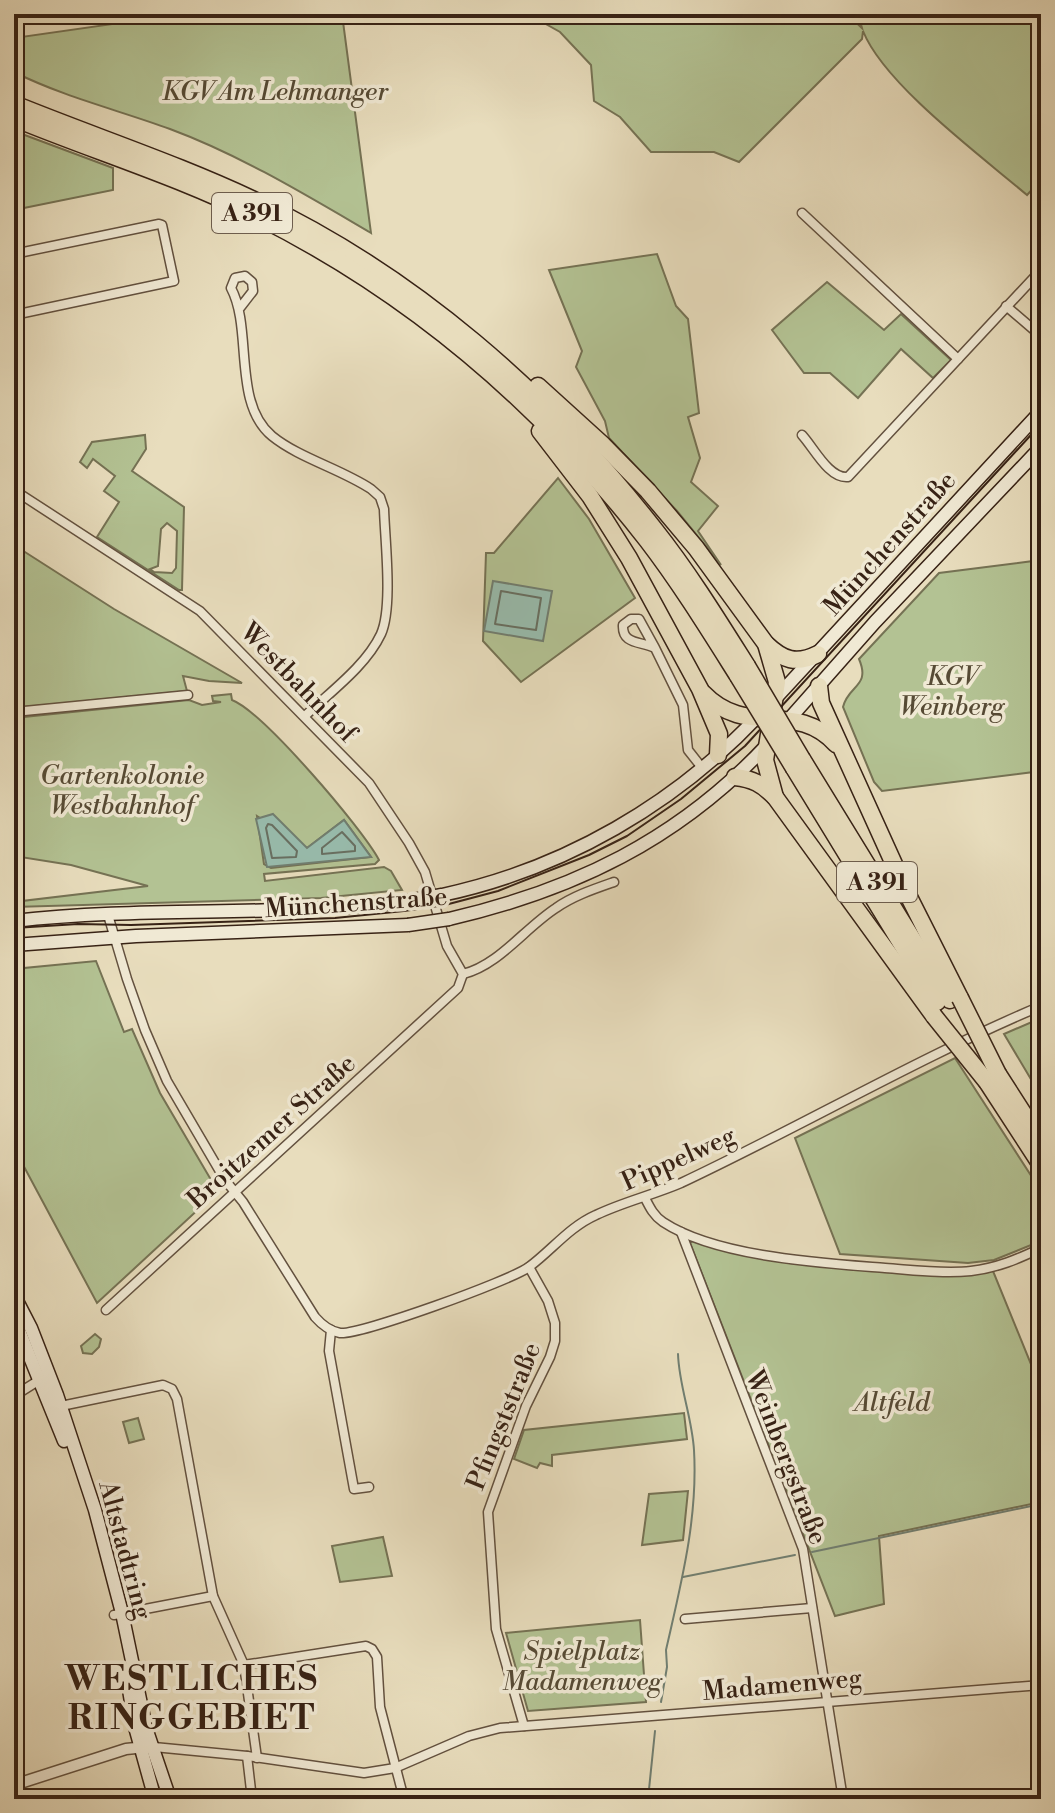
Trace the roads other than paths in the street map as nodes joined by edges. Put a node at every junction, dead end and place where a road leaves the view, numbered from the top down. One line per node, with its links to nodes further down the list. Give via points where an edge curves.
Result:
1 (14, 104): 10 (highway, A 391, via 258,202 356,257 431,308)
2 (14, 118): 10 (highway, A 391, via 253,214 368,279)
3 (802, 213): 11 (street)
4 (14, 254): 8 (street, via 159,224 174,281)
5 (1041, 270): 6 (street)
6 (1006, 306): 9 (street); 11 (street)
7 (239, 309): 24 (street, via 252,406 263,427 281,442 371,489 384,509 383,628 364,659)
8 (14, 315)
9 (1039, 335)
10 (464, 342): 16 (highway, via 496,352 603,445 696,548); 20 (highway, via 590,496); 41 (highway, A 391, bridge, via 601,485 743,671)
11 (958, 359): 13 (street, via 848,477 831,471)
12 (1041, 411): 18 (main road, Münchenstraße)
13 (802, 435)
14 (1041, 447): 19 (main road, Münchenstraße)
15 (14, 490): 24 (street, Westbahnhof, via 200,611)
16 (766, 644): 18 (highway, via 791,661); 22 (highway)
17 (655, 648): 31 (street, via 683,705 688,750)
18 (818, 654): 22 (main road, Münchenstraße)
19 (819, 686): 25 (main road, Münchenstraße); 28 (highway)
20 (700, 689): 25 (highway, via 724,711); 29 (highway, via 719,734)
21 (188, 695): 23 (street)
22 (777, 697): 25 (highway)
23 (14, 712)
24 (305, 716): 39 (street, Westbahnhof, via 369,783 409,843 431,886 447,946)
25 (772, 719): 26 (main road, Münchenstraße); 27 (highway); 28 (highway, via 806,723 825,732)
26 (735, 739): 29 (main road, Münchenstraße); 30 (main road, via 752,742)
27 (765, 747): 30 (main road, Münchenstraße); 33 (highway)
28 (842, 751): 41 (highway, via 908,895)
29 (718, 755): 31 (main road, Münchenstraße)
30 (753, 759): 32 (main road, Münchenstraße)
31 (703, 769): 35 (main road, Münchenstraße, bridge, via 640,815 571,852 442,895 308,910)
32 (735, 777): 33 (highway, via 762,784); 37 (main road, Münchenstraße, bridge, via 677,825 607,866 520,901 408,925)
33 (775, 797): 41 (highway)
34 (614, 882): 39 (street, Broitzemer Straße, via 568,900)
35 (108, 915): 36 (main road, Münchenstraße); 37 (street)
36 (14, 921)
37 (113, 938): 38 (main road, Münchenstraße); 45 (street, via 167,1081)
38 (14, 945)
39 (462, 977): 45 (street, Broitzemer Straße, via 458,988)
40 (1041, 1006): 46 (street, Pippelweg)
41 (947, 1007): 42 (highway, bridge); 42 (highway, bridge)
42 (993, 1078): 43 (highway); 44 (highway)
43 (1041, 1141)
44 (1041, 1165)
45 (235, 1192): 51 (street, Broitzemer Straße); 53 (street, via 315,1317)
46 (645, 1198): 47 (street, via 653,1214); 49 (street, Pippelweg, via 589,1218)
47 (681, 1232): 48 (street, via 788,1259 925,1271 995,1267); 59 (street, Weinbergstraße, via 803,1549)
48 (1041, 1248)
49 (529, 1267): 53 (street, Pippelweg, via 365,1329); 65 (street, Pfingststraße, via 548,1301 555,1341 488,1512 496,1629)
50 (14, 1295): 54 (main road, via 31,1328)
51 (106, 1310)
52 (14, 1318): 54 (main road)
53 (331, 1330): 57 (street, via 329,1351 354,1489)
54 (44, 1378): 55 (street); 56 (main road, Altstadtring)
55 (14, 1396)
56 (56, 1408): 58 (street, via 163,1385 172,1389); 60 (main road, Altstadtring, via 95,1510)
57 (369, 1487)
58 (213, 1596): 60 (street); 62 (street)
59 (812, 1608): 61 (street); 64 (street, Weinbergstraße)
60 (118, 1614): 66 (main road, Altstadtring)
61 (685, 1619)
62 (244, 1665): 68 (street); 69 (street, via 372,1649)
63 (1041, 1685): 64 (street, Madamenweg)
64 (828, 1703): 65 (street, Madamenweg); 75 (street, Weinbergstraße)
65 (524, 1726): 69 (street, Madamenweg, via 479,1732)
66 (147, 1747): 67 (street, Madamenweg); 70 (street, Madamenweg); 71 (main road, Altstadtring); 72 (main road, Altstadtring)
67 (247, 1756): 68 (street, Madamenweg); 73 (street)
68 (257, 1758): 69 (street, Madamenweg, via 357,1773)
69 (395, 1768): 74 (street)
70 (14, 1785)
71 (155, 1799)
72 (170, 1799)
73 (252, 1799)
74 (404, 1799)
75 (843, 1799)

